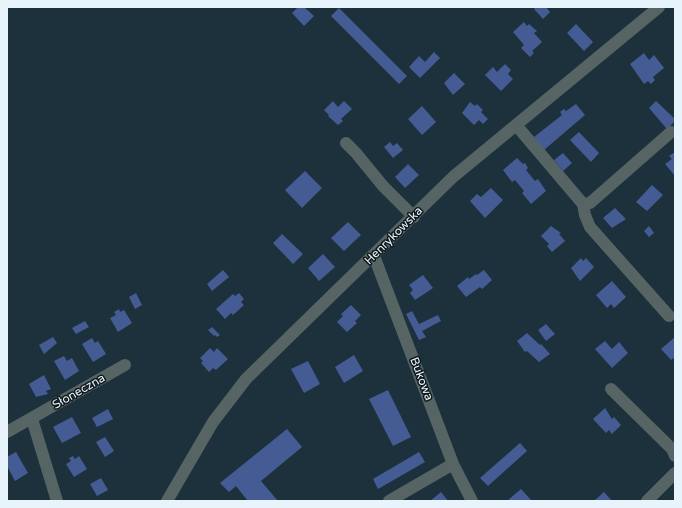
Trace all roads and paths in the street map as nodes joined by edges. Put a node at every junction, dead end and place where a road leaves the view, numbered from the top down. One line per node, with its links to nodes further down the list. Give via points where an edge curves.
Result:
1 (659, 7): 2 (street, Henrykowska)
2 (516, 125): 5 (street); 6 (street, Henrykowska, via 453,177)
3 (671, 132): 5 (street, via 590,203)
4 (346, 142): 6 (street, via 383,186)
5 (583, 204): 8 (street, via 590,227)
6 (414, 217): 7 (street, Henrykowska)
7 (374, 256): 14 (street, Bukowa); 17 (street, Henrykowska, via 246,379 212,422)
8 (669, 316)
9 (125, 365): 11 (street, Słoneczna)
10 (611, 389): 13 (street, via 672,449)
11 (32, 419): 12 (street, Słoneczna); 16 (street)
12 (7, 432)
13 (675, 456)
14 (453, 464): 18 (street); 19 (street, Bukowa)
15 (675, 473): 20 (street)
16 (57, 501)
17 (167, 501)
18 (389, 501)
19 (472, 501)
20 (647, 501)

